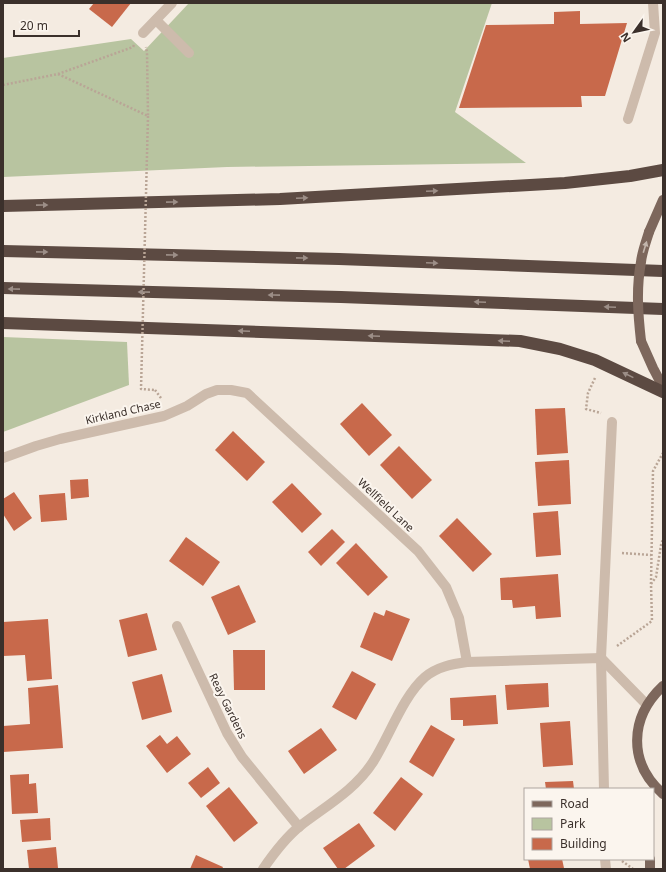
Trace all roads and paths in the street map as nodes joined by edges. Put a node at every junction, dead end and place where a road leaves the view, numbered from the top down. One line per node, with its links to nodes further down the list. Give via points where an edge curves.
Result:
1 (172, 3): 3 (street)
2 (653, 3): 10 (street, via 655,33)
3 (156, 20): 4 (street); 6 (street)
4 (143, 33): 7 (path, via 133,47)
5 (147, 52): 9 (path)
6 (189, 53)
7 (58, 74): 8 (path); 9 (path)
8 (3, 85)
9 (148, 116): 21 (path, bridge, via 140,389)
10 (628, 119)
11 (663, 170): 13 (highway, one-way to 11, via 280,199 565,183)
12 (663, 200): 20 (main road, one-way to 12, bridge, via 641,341 637,290 641,261)
13 (3, 206)
14 (3, 251): 15 (highway, one-way to 15, via 339,259)
15 (663, 272)
16 (3, 288): 17 (highway, one-way to 16)
17 (663, 309)
18 (3, 323): 22 (highway, one-way to 18, via 595,360 560,349 520,341)
19 (595, 378): 24 (path, via 588,393 586,409 600,412)
20 (663, 388)
21 (154, 390)
22 (663, 392)
23 (247, 393): 26 (street, Kirkland Chase, via 217,390 164,416 60,439); 33 (street, Wellfield Lane, via 418,551 446,587 459,618)
24 (612, 422): 28 (street)
25 (663, 453): 29 (path, via 653,471)
26 (3, 458)
27 (663, 539): 30 (path, via 656,577)
28 (606, 551): 29 (path); 32 (street)
29 (651, 555): 30 (path)
30 (651, 584): 32 (path, via 652,621)
31 (177, 626): 38 (street, Reay Gardens, via 227,733 242,757)
32 (601, 658): 33 (street); 35 (street); 36 (street)
33 (467, 662): 38 (street, via 435,670 416,687 372,763 350,790)
34 (663, 686): 35 (main road)
35 (647, 705): 37 (main road, via 638,725 637,746 642,767)
36 (604, 788)
37 (652, 788)
38 (299, 827): 40 (street, via 278,846)
39 (620, 860): 41 (path)
40 (263, 869)
41 (632, 869)

